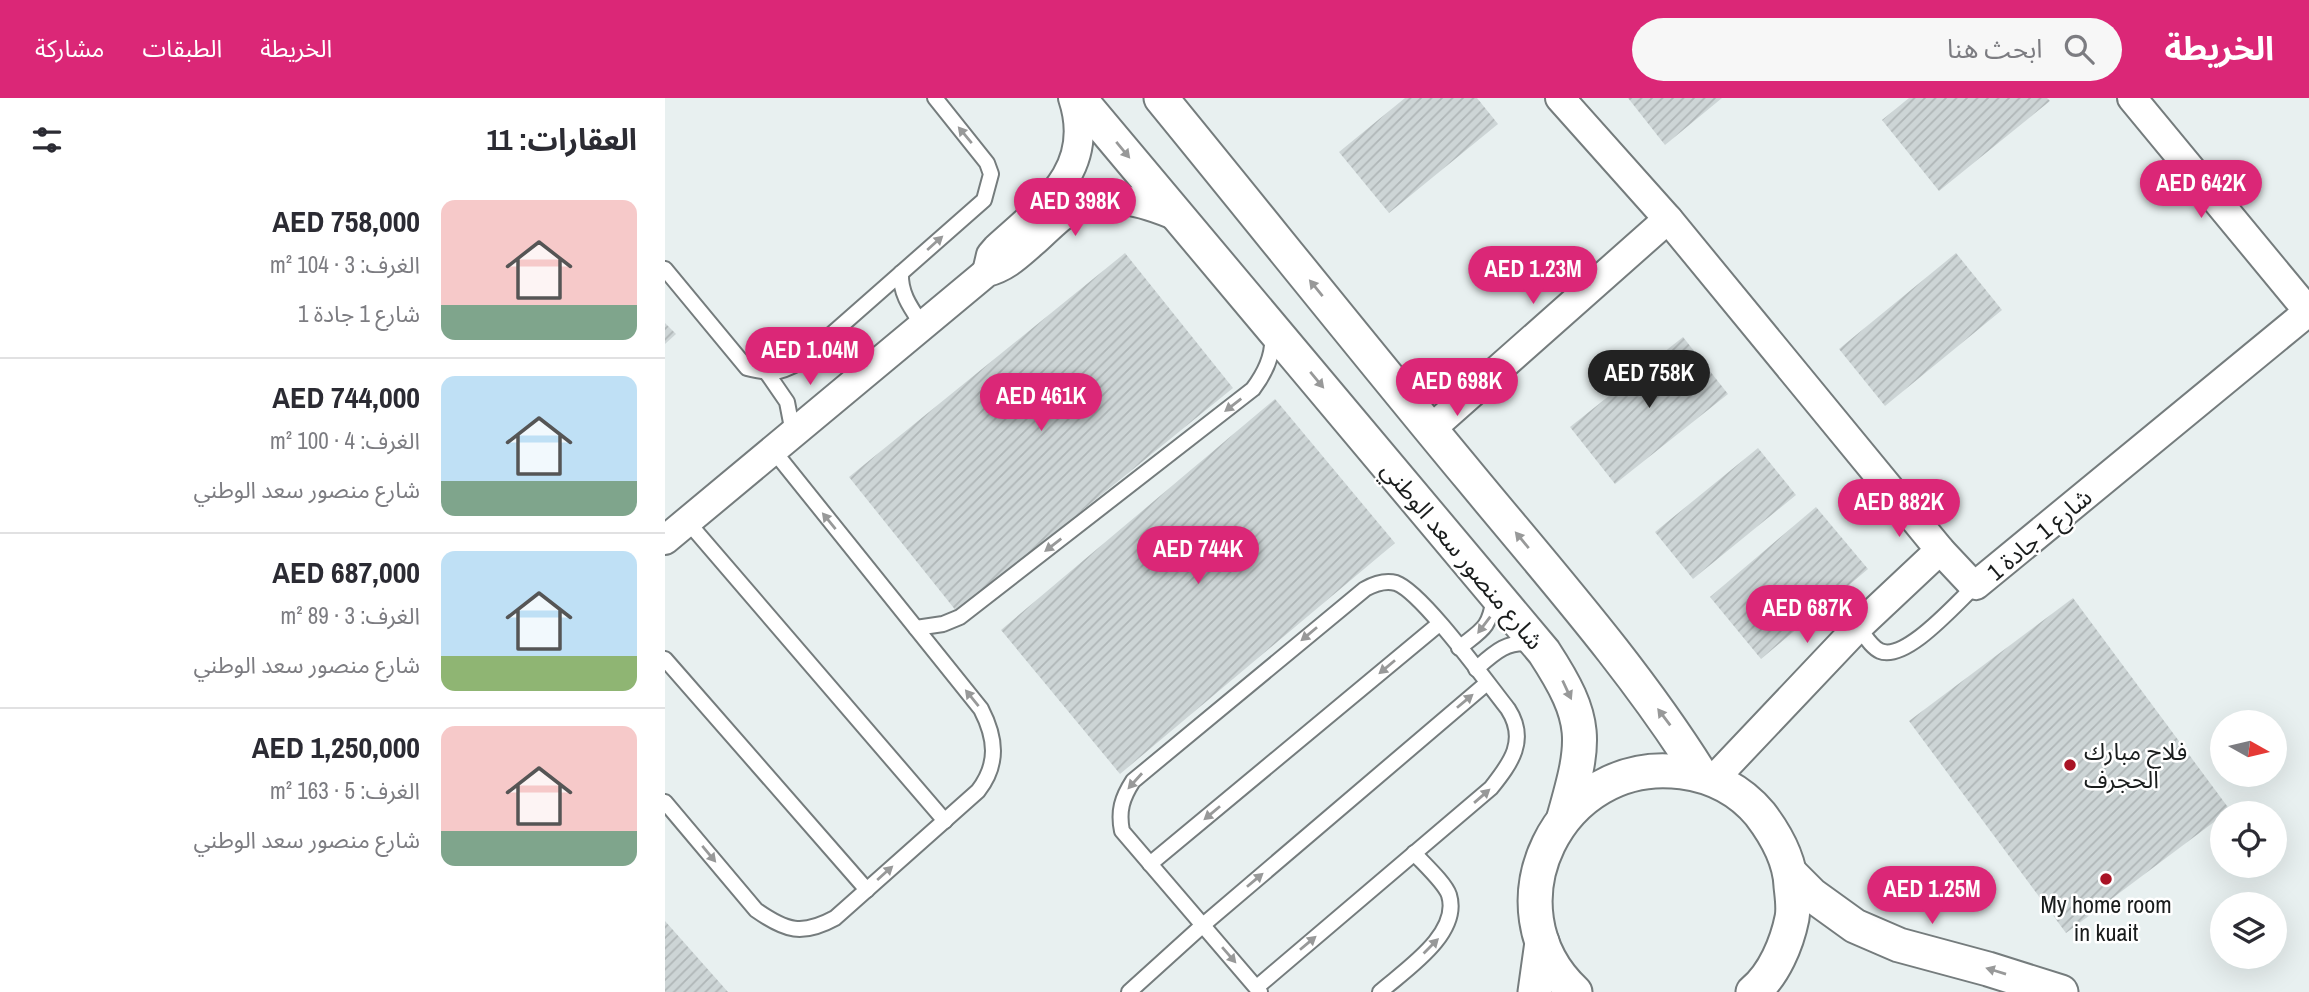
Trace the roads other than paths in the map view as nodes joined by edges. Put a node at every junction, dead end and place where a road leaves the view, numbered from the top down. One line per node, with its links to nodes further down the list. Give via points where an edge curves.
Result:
1 (935, 98): 10 (lane, one-way to 1, via 984,200 989,187 988,163)
2 (1076, 98): 6 (street, شارع منصور سعد الوطني, one-way to 6); 9 (street, via 1078,144 1069,174 991,254)
3 (1161, 98): 15 (street, one-way to 3)
4 (1560, 98): 7 (street, شارع 1 جادة 1)
5 (2132, 98): 11 (street, شارع 1 جادة 1)
6 (1179, 217): 9 (street, via 1119,199 1084,204 1068,212 1009,264); 13 (street, شارع منصور سعد الوطني)
7 (1668, 219): 15 (street); 19 (street, شارع 1 جادة 1)
8 (665, 269): 14 (lane, via 734,355 747,368)
9 (987, 272): 12 (street)
10 (901, 273): 12 (lane, via 904,295); 14 (lane, via 800,362 783,372)
11 (2309, 311): 20 (street, شارع 1 جادة 1)
12 (923, 326): 16 (street)
13 (1272, 327): 21 (street, شارع منصور سعد الوطني, one-way to 21); 24 (lane, one-way to 24, via 1271,355 1253,389 960,617)
14 (767, 373): 16 (lane, via 787,402)
15 (1431, 429): 30 (street, one-way to 15, via 1604,638)
16 (783, 442): 17 (street); 24 (lane, one-way to 16)
17 (687, 521): 18 (street); 33 (lane)
18 (665, 540)
19 (1940, 550): 20 (street, شارع 1 جادة 1); 23 (street)
20 (1976, 585): 23 (lane, via 1898,652 1877,649)
21 (1495, 593): 25 (street, شارع منصور سعد الوطني); 26 (lane, one-way to 26, via 1490,619)
22 (1439, 624): 26 (lane); 35 (lane, one-way to 35); 35 (lane, one-way to 35, via 1415,596 1394,583 1365,589 1146,770 1125,793 1119,814 1122,831)
23 (1858, 627): 30 (street)
24 (916, 628): 33 (lane, one-way to 24, via 986,780 995,748 981,709)
25 (1538, 645): 28 (lane, via 1505,646); 32 (street, شارع منصور سعد الوطني, one-way to 32, via 1563,681 1576,710 1581,737)
26 (1459, 648): 28 (lane)
27 (665, 659): 37 (lane)
28 (1476, 669): 29 (lane)
29 (1487, 682): 34 (lane, one-way to 29, via 1491,788 1514,755 1515,720); 38 (lane, one-way to 29)
30 (1708, 777): 32 (street, via 1663,769 1626,775 1592,792); 36 (street, via 1750,802 1776,835)
31 (665, 802): 37 (lane, one-way to 37, via 756,910 774,923 797,930 817,928)
32 (1564, 817): 39 (street, via 1542,856 1535,899)
33 (945, 821): 37 (lane, one-way to 33)
34 (1414, 853): 40 (lane, one-way to 34); 42 (lane, one-way to 34, via 1435,943 1449,916 1449,895)
35 (1150, 864): 38 (lane)
36 (1791, 874): 45 (street, via 1793,915 1781,954); 46 (street, one-way to 36, via 1899,945 1855,926)
37 (867, 890)
38 (1203, 925): 40 (lane, one-way to 40); 41 (lane)
39 (1542, 942): 43 (street); 44 (street, via 1562,979)
40 (1259, 990)
41 (1129, 992)
42 (1380, 992)
43 (1535, 992)
44 (1576, 992)
45 (1753, 992)
46 (2061, 992)

